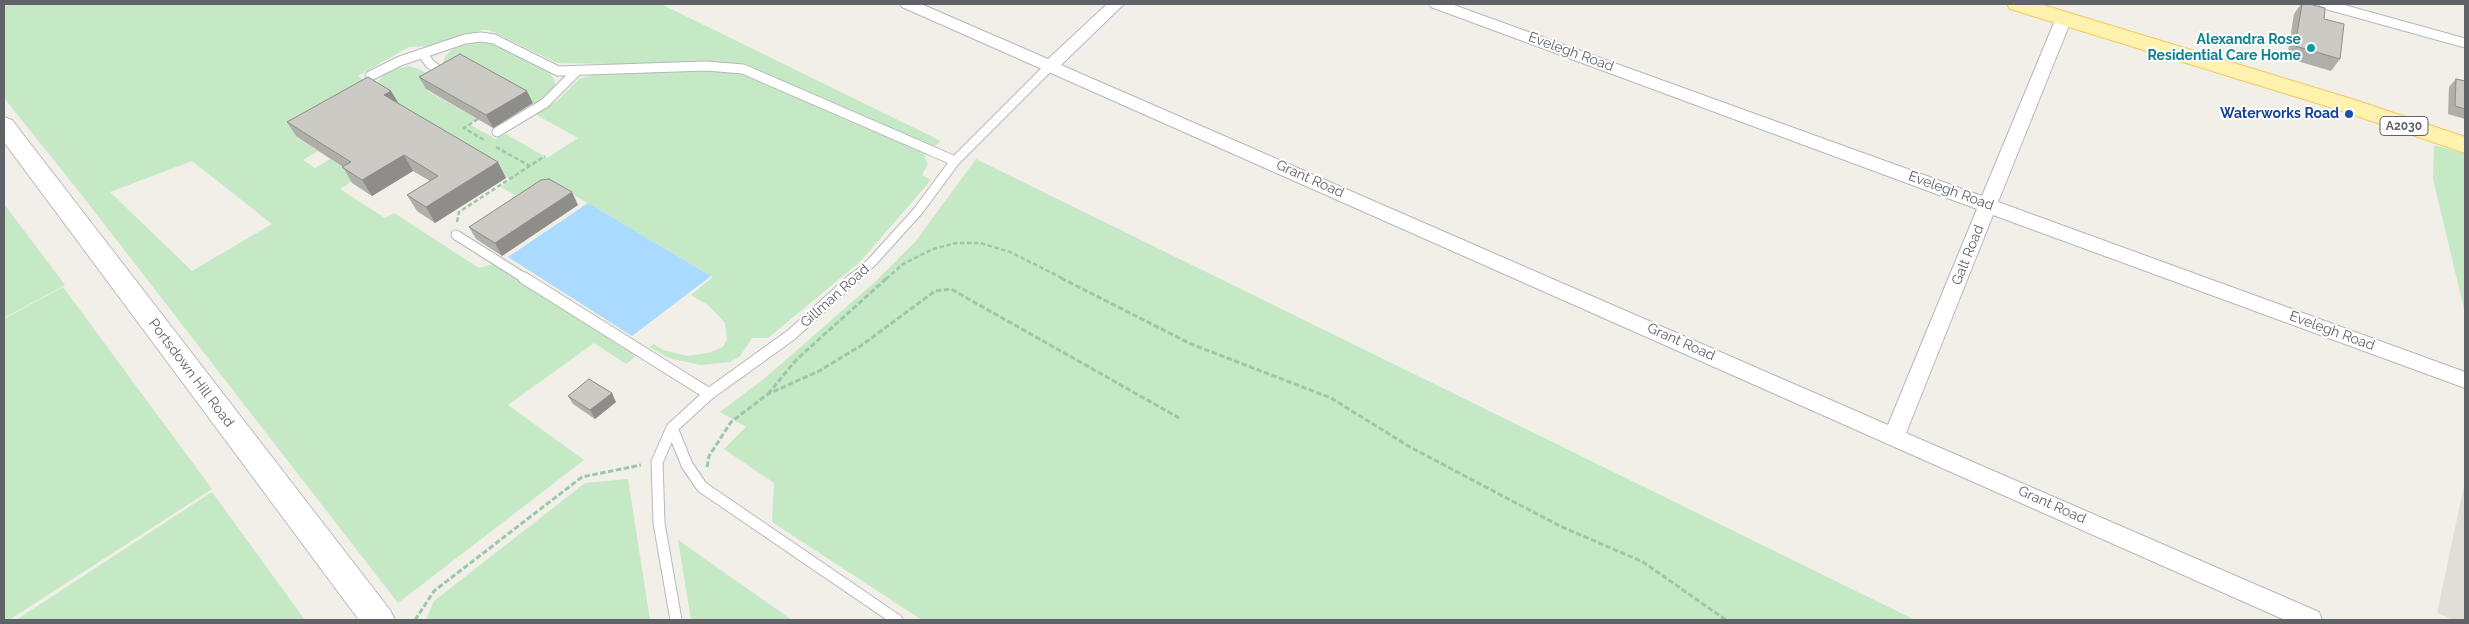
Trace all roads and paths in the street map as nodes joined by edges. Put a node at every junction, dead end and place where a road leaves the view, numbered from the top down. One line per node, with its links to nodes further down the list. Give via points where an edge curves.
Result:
1 (908, 4): 9 (street, Grant Road)
2 (1116, 4): 9 (street, Gillman Road)
3 (1437, 4): 20 (street, Evelegh Road)
4 (2018, 4): 6 (main road, A2030)
5 (2324, 4): 7 (lane)
6 (2064, 18): 13 (main road, A2030); 20 (street, Galt Road)
7 (2465, 44)
8 (423, 54): 10 (lane, via 465,38 481,36 494,39 558,71); 11 (lane); 12 (lane)
9 (1051, 65): 19 (lane, Gillman Road); 27 (street, Grant Road)
10 (576, 72): 15 (lane, via 545,103); 19 (lane, via 706,66 743,69)
11 (443, 74)
12 (370, 76)
13 (2344, 104): 16 (main road, A2030); 17 (main road, A2030)
14 (4, 125): 30 (main road, Portsdown Hill Road)
15 (497, 132)
16 (2465, 135)
17 (2465, 146)
18 (545, 156): 21 (path, via 459,212)
19 (955, 161): 23 (lane, Gillman Road, via 918,211 871,263 791,335)
20 (1989, 204): 22 (street, Evelegh Road); 27 (street, Galt Road)
21 (456, 235): 23 (lane)
22 (2465, 380)
23 (709, 394): 26 (lane, Gillman Road)
24 (768, 394): 25 (path, via 819,371 862,345 935,291 951,289); 29 (path, via 731,422 710,456); 34 (path, via 797,359 903,264 941,247 980,243 1010,252 1191,344 1331,398 1410,447 1499,494 1560,526 1643,562)
25 (1181, 419)
26 (672, 428): 28 (lane, Gillman Road); 29 (lane, via 687,465)
27 (1894, 436): 35 (street, Grant Road)
28 (657, 462): 31 (path, via 582,477 434,591); 32 (lane, Gillman Road, via 659,523)
29 (702, 487): 33 (lane)
30 (378, 620)
31 (415, 620)
32 (676, 620)
33 (897, 620)
34 (1726, 620)
35 (2310, 620)

